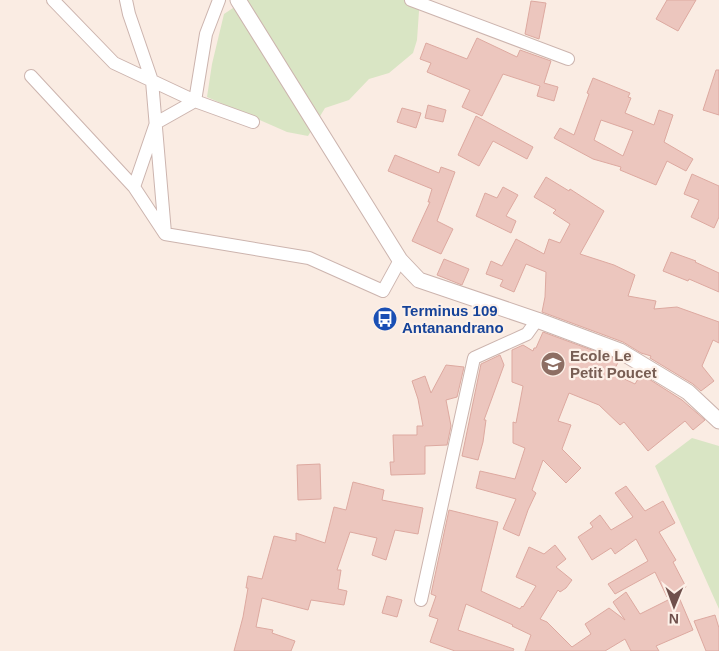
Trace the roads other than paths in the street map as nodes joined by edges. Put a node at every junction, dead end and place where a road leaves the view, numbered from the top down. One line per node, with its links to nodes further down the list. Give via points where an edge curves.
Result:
1 (53, 0): 8 (street, via 114,63)
2 (126, 0): 8 (street)
3 (219, 0): 9 (street, via 206,34)
4 (238, 0): 14 (street)
5 (411, 0): 6 (street)
6 (568, 59)
7 (31, 76): 12 (street)
8 (152, 81): 9 (street); 11 (street)
9 (195, 101): 10 (street); 11 (street)
10 (252, 122)
11 (156, 123): 12 (street); 13 (street)
12 (134, 187): 13 (street)
13 (165, 234): 14 (street, via 309,258 384,291)
14 (400, 260): 15 (street, via 418,280)
15 (537, 320): 16 (street, via 620,351 688,392); 17 (street, via 526,334 474,358)
16 (719, 421)
17 (421, 600)

